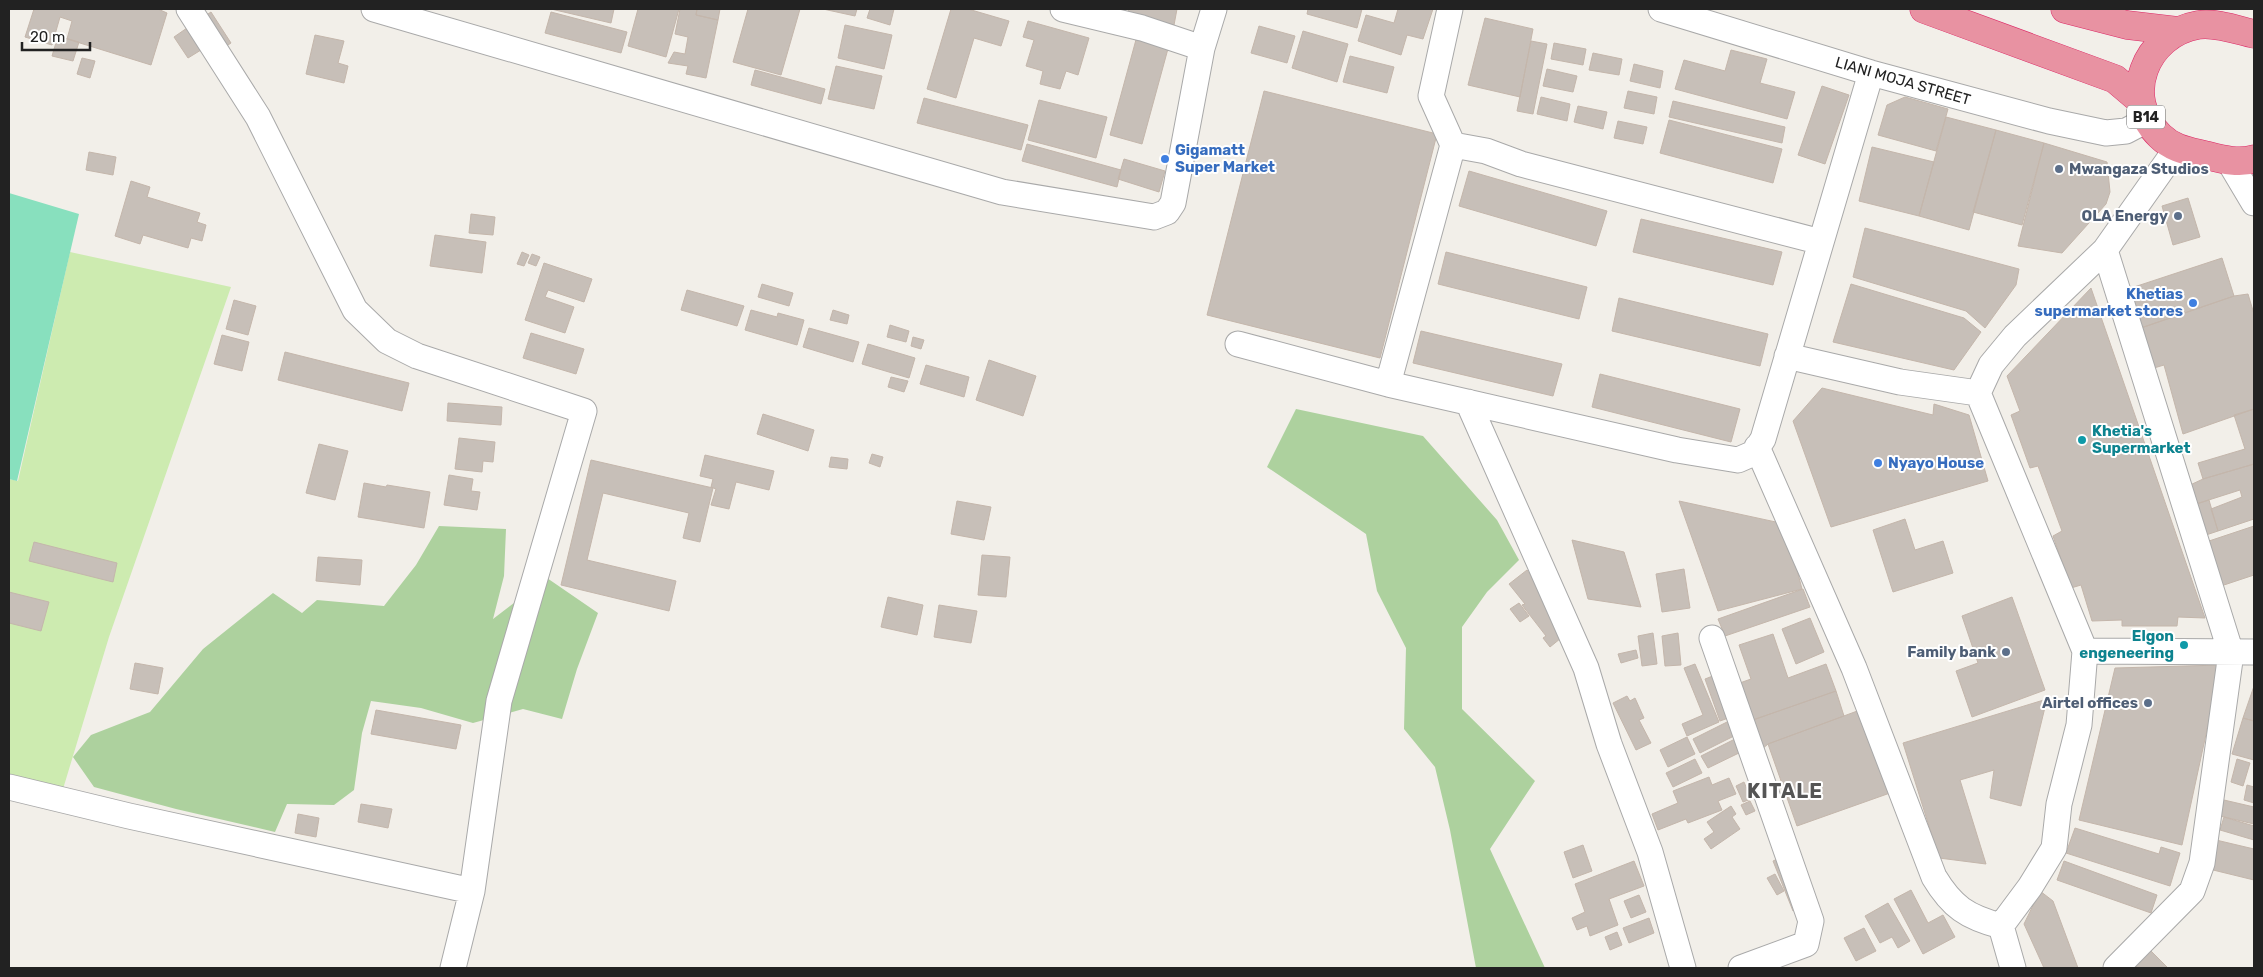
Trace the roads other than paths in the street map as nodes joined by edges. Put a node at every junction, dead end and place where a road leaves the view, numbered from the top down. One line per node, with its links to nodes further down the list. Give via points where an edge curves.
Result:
1 (189, 9): 30 (street, via 258,117 355,310 387,340 417,356 584,411 499,701)
2 (374, 9): 11 (street, via 1002,192 1154,217 1167,212 1174,203)
3 (1063, 9): 11 (street, via 1142,28)
4 (1214, 9): 11 (street)
5 (1450, 9): 14 (street, via 1431,96)
6 (1661, 9): 12 (street, LIANI MOJA STREET)
7 (1924, 9): 13 (highway, B14, via 2115,79)
8 (2065, 9): 9 (highway, B14, via 2128,26)
9 (2178, 31): 10 (highway, B14, via 2199,25); 13 (highway, B14, via 2160,43 2147,61 2141,80)
10 (2254, 34)
11 (1202, 48)
12 (1871, 73): 13 (street, LIANI MOJA STREET, via 2106,133 2126,131); 18 (street)
13 (2144, 110): 15 (highway, B14, via 2160,136)
14 (1453, 145): 18 (street, via 1486,151 1521,164); 22 (street)
15 (2177, 148): 16 (highway, B14); 19 (street)
16 (2247, 161): 17 (street)
17 (2254, 203)
18 (1821, 242): 21 (street)
19 (2105, 250): 23 (street, via 2015,336 1991,365); 28 (street)
20 (1238, 344): 22 (street)
21 (1787, 356): 23 (street, via 1900,382); 25 (street)
22 (1388, 384): 24 (street)
23 (1978, 393): 27 (street)
24 (1468, 402): 25 (street, via 1686,452 1738,460 1754,453); 33 (street, via 1586,668 1609,744 1650,852)
25 (1757, 447): 31 (street, via 1854,668 1934,877 1947,897 1964,911)
26 (1712, 638): 34 (street, via 1811,921 1806,944)
27 (2085, 651): 28 (street); 31 (street, via 2079,725 2059,804 2054,848)
28 (2242, 653): 36 (street, via 2198,878 2192,891)
29 (9, 787): 30 (street)
30 (472, 891): 32 (street)
31 (2001, 926): 35 (street)
32 (453, 968)
33 (1683, 968)
34 (1741, 968)
35 (2013, 968)
36 (2116, 968)

